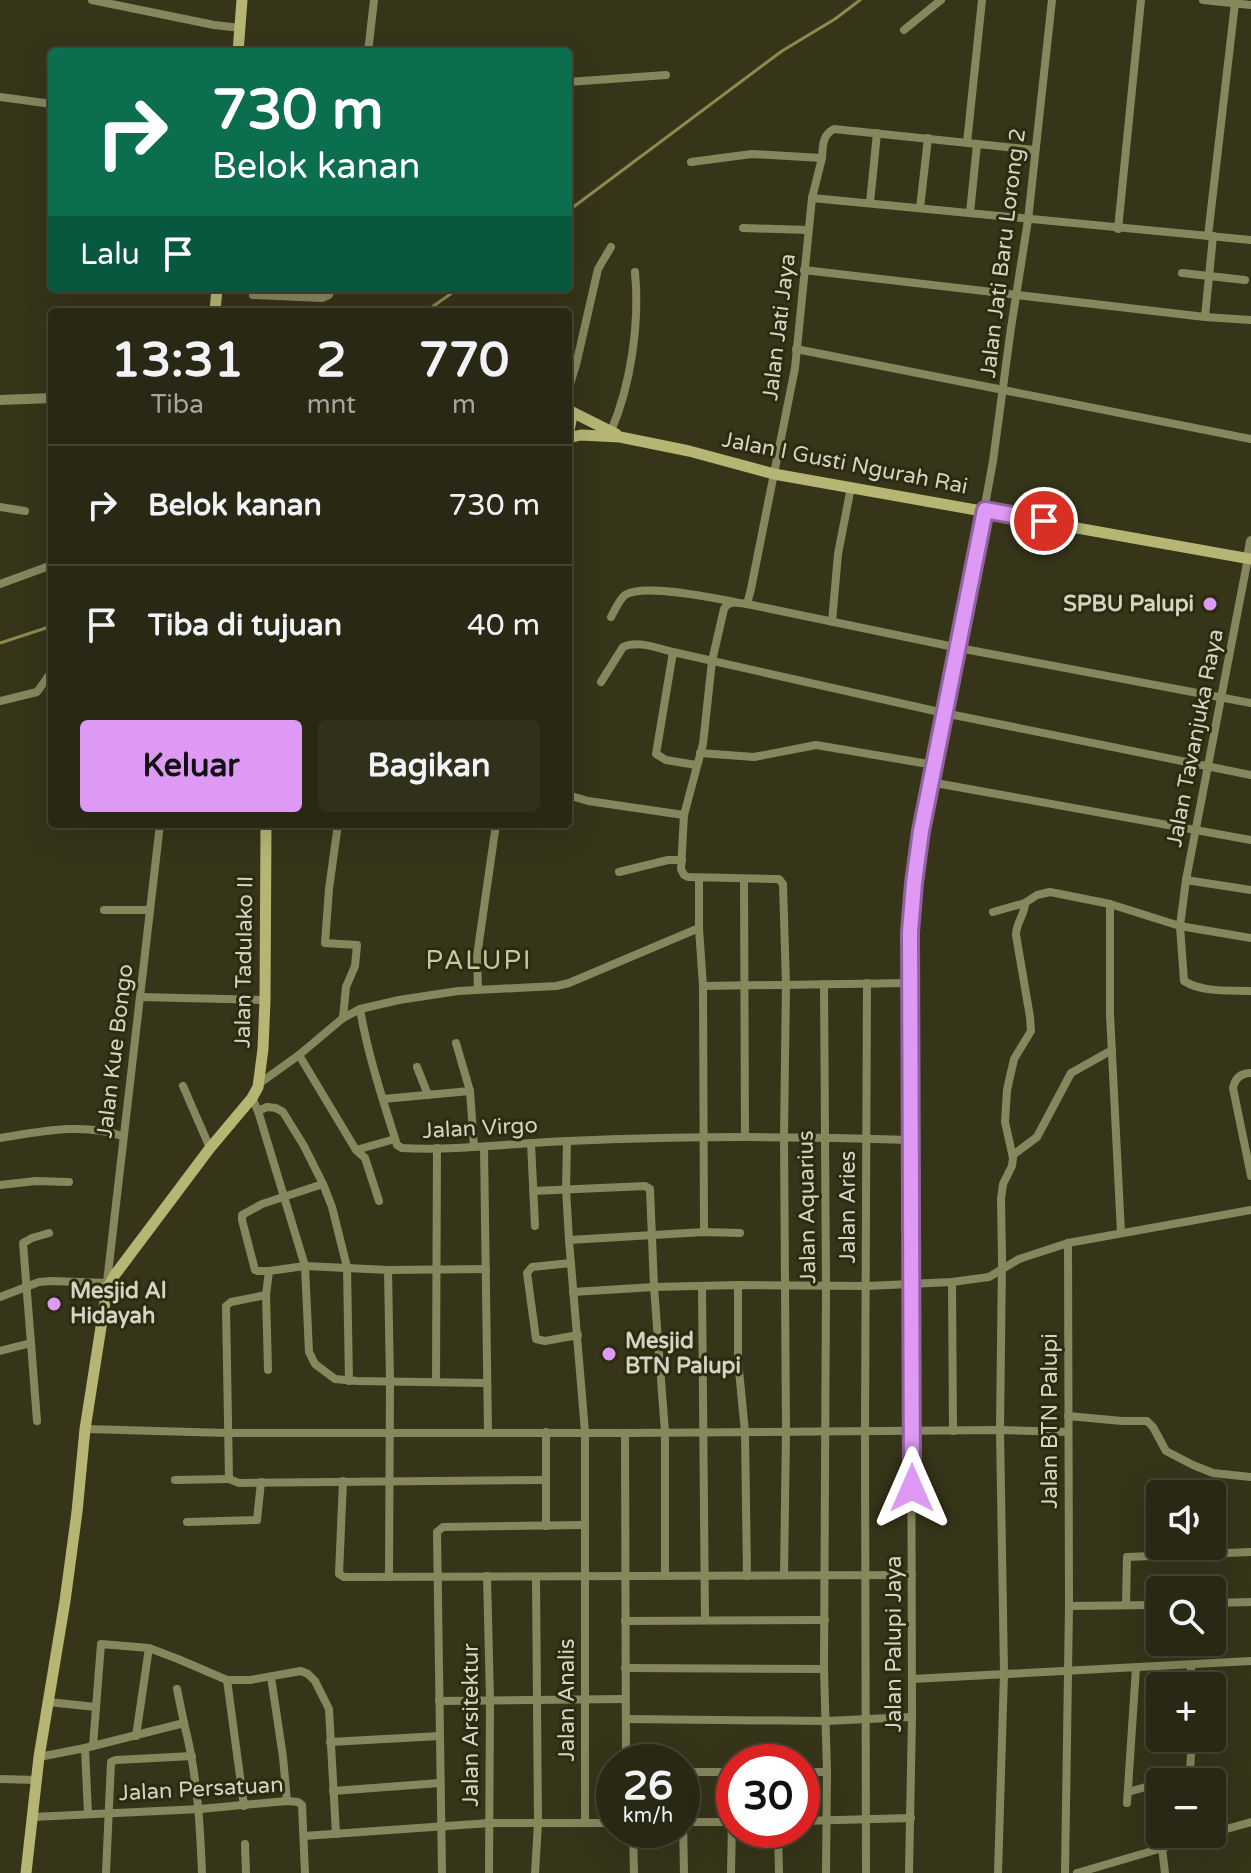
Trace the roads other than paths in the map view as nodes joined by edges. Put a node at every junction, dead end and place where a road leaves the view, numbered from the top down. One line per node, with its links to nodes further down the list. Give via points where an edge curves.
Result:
1 (92, 0): 11 (street)
2 (242, 0): 11 (main road)
3 (374, 0): 14 (street)
4 (941, 0): 12 (street)
5 (982, 0): 21 (street)
6 (1052, 0): 22 (street, Jalan Jati Baru Lorong 2)
7 (1141, 0): 31 (street)
8 (1203, 0): 9 (street)
9 (1235, 3): 10 (street); 33 (street)
10 (1251, 5)
11 (241, 28): 13 (main road)
12 (904, 30)
13 (238, 48)
14 (368, 48)
15 (666, 75): 16 (street)
16 (572, 82)
17 (0, 97): 18 (street)
18 (48, 103)
19 (877, 133): 20 (street, Jalan Jati Jaya); 23 (street, Jalan Jati Jaya, via 834,129 824,137); 26 (street)
20 (928, 138): 21 (street, Jalan Jati Jaya); 27 (street)
21 (972, 143): 22 (street, Jalan Jati Jaya); 28 (street)
22 (1035, 150): 29 (street, Jalan Jati Baru Lorong 2)
23 (822, 158): 24 (street, via 752,154); 25 (street, Jalan Jati Jaya)
24 (691, 162)
25 (812, 198): 26 (street); 32 (street, Jalan Jati Jaya)
26 (870, 203): 27 (street)
27 (920, 208): 28 (street)
28 (970, 213): 29 (street)
29 (1028, 220): 31 (street); 43 (street, Jalan Jati Baru Lorong 2)
30 (743, 228): 32 (street)
31 (1118, 229): 33 (street)
32 (808, 230): 36 (street, Jalan Jati Jaya)
33 (1210, 236): 34 (street); 39 (street)
34 (1251, 240)
35 (611, 247): 47 (street, via 598,269)
36 (804, 270): 43 (street); 46 (street, Jalan Jati Jaya)
37 (635, 272): 52 (street, via 630,365)
38 (1182, 273): 39 (street)
39 (1209, 275): 40 (street); 44 (street)
40 (1245, 280)
41 (330, 292): 42 (street, via 322,298)
42 (253, 295)
43 (1016, 295): 44 (street); 48 (street, Jalan Jati Baru Lorong 2)
44 (1205, 317): 45 (street)
45 (1251, 320)
46 (796, 349): 48 (street); 55 (street, Jalan Jati Jaya)
47 (572, 378)
48 (1004, 390): 54 (street); 58 (street, Jalan Jati Baru Lorong 2)
49 (48, 398): 50 (street)
50 (0, 400)
51 (572, 414): 52 (main road, Jalan I Gusti Ngurah Rai)
52 (616, 434): 53 (main road, Jalan I Gusti Ngurah Rai); 55 (main road, Jalan I Gusti Ngurah Rai)
53 (572, 436)
54 (1251, 439)
55 (774, 474): 56 (main road, Jalan I Gusti Ngurah Rai); 65 (street, Jalan Jati Jaya)
56 (851, 487): 58 (main road, Jalan I Gusti Ngurah Rai); 67 (street)
57 (0, 507): 59 (street)
58 (985, 510): 61 (main road, Jalan I Gusti Ngurah Rai); 68 (street, Jalan Palupi Jaya)
59 (25, 511)
60 (1251, 541): 61 (street)
61 (1250, 558): 73 (street, Jalan Tavanjuka Raya)
62 (48, 566): 63 (street)
63 (0, 584)
64 (736, 602): 65 (street); 66 (street, via 676,592 629,593); 70 (street, via 724,609)
65 (747, 604): 67 (street)
66 (611, 617)
67 (832, 622): 68 (street)
68 (959, 648): 73 (street); 76 (street, Jalan Palupi Jaya)
69 (673, 652): 70 (street); 72 (street, via 629,644); 78 (street, via 656,754)
70 (712, 661): 76 (street); 77 (street)
71 (48, 677): 74 (street, via 37,692)
72 (601, 682)
73 (1222, 698): 75 (street); 80 (street, Jalan Tavanjuka Raya)
74 (0, 701)
75 (1251, 703)
76 (944, 713): 79 (street, Jalan Palupi Jaya); 80 (street)
77 (700, 753): 78 (street); 79 (street, via 754,757 816,745)
78 (696, 765): 84 (street)
79 (934, 765): 82 (street, Jalan Palupi Jaya)
80 (1209, 765): 81 (street); 89 (street, Jalan Tavanjuka Raya)
81 (1251, 775)
82 (930, 782): 89 (street); 106 (street, Jalan Palupi Jaya, via 914,883)
83 (572, 796): 84 (street)
84 (684, 815): 91 (street)
85 (160, 828): 100 (street, Jalan Kue Bongo)
86 (266, 828): 114 (main road, Jalan Tadulako II)
87 (337, 828): 116 (street, via 325,943 357,945)
88 (495, 828): 111 (street, via 477,956)
89 (1196, 830): 90 (street); 95 (street, Jalan Tavanjuka Raya)
90 (1251, 840)
91 (682, 860): 92 (street); 93 (street, via 681,872)
92 (619, 872)
93 (699, 878): 94 (street); 103 (street)
94 (744, 879): 107 (street); 108 (street, via 779,879 783,884)
95 (1186, 880): 96 (street); 102 (street, Jalan Tavanjuka Raya)
96 (1251, 890)
97 (1025, 903): 98 (street, via 1050,892); 101 (street); 145 (street, via 1016,935 1031,1031 1014,1059 1007,1090 1005,1122)
98 (1110, 904): 102 (street); 118 (street)
99 (104, 910): 100 (street)
100 (150, 910): 113 (street, Jalan Kue Bongo)
101 (993, 912)
102 (1180, 926): 104 (street); 112 (street, Jalan Tavanjuka Raya, via 1184,981 1196,987)
103 (699, 928): 110 (street); 111 (street, via 569,983)
104 (1251, 938)
105 (867, 983): 106 (street); 109 (street); 135 (street, Jalan Aries)
106 (910, 983): 137 (street, Jalan Palupi Jaya)
107 (746, 984): 108 (street); 110 (street); 131 (street)
108 (786, 984): 109 (street); 130 (street)
109 (824, 984): 134 (street, Jalan Aquarius)
110 (703, 986): 133 (street)
111 (478, 989): 115 (street)
112 (1251, 991)
113 (140, 997): 114 (street); 129 (street, Jalan Kue Bongo)
114 (265, 1000): 122 (main road, Jalan Tadulako II)
115 (360, 1009): 116 (street); 127 (street, Jalan Virgo)
116 (343, 1018): 119 (street)
117 (456, 1043): 124 (street)
118 (1112, 1050): 145 (street, via 1071,1073 1037,1137); 159 (street)
119 (299, 1055): 122 (street); 144 (street)
120 (417, 1067): 125 (street)
121 (1251, 1073): 146 (street, via 1238,1077 1233,1088)
122 (260, 1083): 126 (main road, Jalan Tadulako II)
123 (183, 1086): 142 (street)
124 (470, 1091): 125 (street); 140 (street)
125 (428, 1095): 127 (street)
126 (252, 1098): 128 (street); 142 (main road, Jalan Tadulako II)
127 (383, 1099): 136 (street, Jalan Virgo)
128 (258, 1111): 148 (street, via 267,1107 283,1112); 152 (street)
129 (122, 1136): 132 (street, via 76,1129); 172 (street, Jalan Kue Bongo)
130 (784, 1136): 131 (street, Jalan Virgo); 134 (street, Jalan Virgo); 175 (street)
131 (745, 1137): 133 (street, Jalan Virgo)
132 (0, 1138)
133 (705, 1138): 138 (street, Jalan Virgo); 156 (street)
134 (824, 1138): 135 (street, Jalan Virgo); 176 (street, Jalan Aquarius)
135 (866, 1138): 137 (street, Jalan Virgo); 177 (street, Jalan Aries)
136 (395, 1139): 143 (street, Jalan Virgo, via 402,1148); 144 (street)
137 (911, 1140): 173 (street, Jalan Palupi Jaya)
138 (567, 1141): 139 (street, Jalan Virgo); 150 (street)
139 (531, 1143): 141 (street, Jalan Virgo); 151 (street)
140 (474, 1147): 141 (street, Jalan Virgo); 143 (street, Jalan Virgo)
141 (484, 1147): 167 (street)
142 (210, 1148): 172 (main road, Jalan Tadulako II)
143 (437, 1148): 166 (street)
144 (356, 1150): 153 (street, via 365,1158)
145 (1013, 1155): 168 (street, via 1001,1190)
146 (1251, 1176)
147 (69, 1182): 149 (street)
148 (323, 1184): 152 (street); 165 (street)
149 (0, 1185)
150 (566, 1189): 151 (street); 160 (street, via 648,1186); 161 (street)
151 (533, 1191): 155 (street)
152 (285, 1197): 164 (street); 170 (street, via 242,1215 255,1270)
153 (379, 1201)
154 (1251, 1210): 159 (street)
155 (535, 1226)
156 (704, 1232): 158 (street); 160 (street)
157 (49, 1233): 178 (street, via 23,1243)
158 (740, 1233)
159 (1121, 1233): 162 (street)
160 (652, 1234): 161 (street); 179 (street)
161 (569, 1240): 163 (street)
162 (1068, 1243): 168 (street); 192 (street, Jalan BTN Palupi)
163 (571, 1263): 181 (street); 184 (street, via 532,1267 527,1273 536,1339)
164 (305, 1266): 165 (street); 170 (street); 188 (street, via 311,1358 323,1372)
165 (347, 1267): 169 (street); 188 (street)
166 (437, 1269): 167 (street); 169 (street); 190 (street)
167 (486, 1269): 191 (street)
168 (1001, 1269): 171 (street, via 989,1277); 197 (street)
169 (388, 1270): 189 (street)
170 (269, 1271): 182 (street)
171 (952, 1282): 173 (street); 200 (street)
172 (108, 1283): 178 (street, via 52,1281); 194 (main road)
173 (912, 1283): 177 (street); 199 (street, Jalan Palupi Jaya)
174 (738, 1285): 175 (street); 180 (street); 206 (street)
175 (786, 1286): 176 (street); 207 (street)
176 (826, 1286): 177 (street); 195 (street, Jalan Aquarius)
177 (867, 1286): 196 (street, Jalan Aries)
178 (27, 1287): 183 (street); 185 (street)
179 (654, 1287): 180 (street); 181 (street); 205 (street)
180 (702, 1287): 198 (street)
181 (573, 1292): 184 (street)
182 (266, 1295): 187 (street); 209 (street, via 226,1306)
183 (0, 1297)
184 (578, 1335): 204 (street)
185 (31, 1343): 186 (street); 193 (street)
186 (0, 1351)
187 (268, 1370)
188 (349, 1381): 189 (street)
189 (390, 1381): 190 (street); 201 (street)
190 (436, 1382): 191 (street)
191 (486, 1383): 202 (street)
192 (1068, 1416): 208 (street, Jalan BTN Palupi); 211 (street, via 1147,1421 1166,1451 1213,1473)
193 (37, 1421)
194 (85, 1429): 209 (street); 261 (main road)
195 (825, 1430): 196 (street); 207 (street); 223 (street, Jalan Aquarius)
196 (865, 1430): 199 (street); 224 (street, Jalan Aries)
197 (1000, 1430): 200 (street); 208 (street); 251 (street)
198 (704, 1431): 205 (street); 206 (street); 229 (street)
199 (911, 1431): 200 (street); 225 (street, Jalan Palupi Jaya)
200 (953, 1431)
201 (389, 1432): 202 (street); 209 (street); 217 (street)
202 (488, 1432): 203 (street)
203 (546, 1432): 204 (street); 214 (street)
204 (585, 1432): 210 (street); 219 (street)
205 (665, 1432): 210 (street); 228 (street)
206 (745, 1432): 207 (street); 230 (street)
207 (786, 1432): 222 (street)
208 (1068, 1432): 239 (street, Jalan BTN Palupi)
209 (228, 1433): 212 (street)
210 (625, 1433): 227 (street)
211 (1251, 1477)
212 (229, 1479): 213 (street); 216 (street)
213 (175, 1480)
214 (545, 1480): 217 (street); 220 (street)
215 (343, 1481): 216 (street); 217 (street); 231 (street, via 340,1575)
216 (261, 1482): 218 (street, via 257,1520)
217 (389, 1482): 231 (street)
218 (187, 1522)
219 (584, 1525): 220 (street); 234 (street, Jalan Analis)
220 (546, 1526): 232 (street, via 440,1528)
221 (1251, 1552): 237 (street, via 1127,1557)
222 (784, 1575): 223 (street); 230 (street)
223 (825, 1575): 224 (street); 241 (street, Jalan Aquarius)
224 (866, 1575): 225 (street); 265 (street, Jalan Aries)
225 (912, 1575): 253 (street, Jalan Palupi Jaya)
226 (487, 1576): 232 (street); 233 (street); 256 (street, Jalan Arsitektur)
227 (625, 1576): 228 (street); 234 (street); 242 (street)
228 (665, 1576): 229 (street)
229 (704, 1576): 230 (street); 240 (street)
230 (747, 1576)
231 (389, 1577): 232 (street)
232 (438, 1577): 260 (street)
233 (536, 1577): 234 (street); 259 (street)
234 (584, 1577): 257 (street, Jalan Analis)
235 (1251, 1602): 236 (street)
236 (1226, 1603)
237 (1126, 1605): 238 (street); 239 (street)
238 (1146, 1605)
239 (1069, 1606): 249 (street, Jalan BTN Palupi)
240 (705, 1620): 241 (street); 242 (street)
241 (825, 1620): 248 (street, Jalan Aquarius)
242 (625, 1621): 246 (street)
243 (149, 1648): 254 (street); 262 (street, via 101,1644); 268 (street)
244 (1251, 1661): 245 (street)
245 (1191, 1665): 247 (street); 250 (street)
246 (625, 1668): 248 (street); 258 (street)
247 (1136, 1668): 249 (street); 282 (street)
248 (824, 1669): 266 (street, Jalan Aquarius)
249 (1068, 1671): 251 (street); 325 (street, Jalan BTN Palupi)
250 (1191, 1672)
251 (1004, 1673): 253 (street); 324 (street)
252 (271, 1677): 254 (street); 270 (street, via 301,1671 315,1681 329,1709); 283 (street)
253 (912, 1679): 263 (street, Jalan Palupi Jaya)
254 (227, 1680): 285 (street)
255 (177, 1689): 267 (street)
256 (490, 1699): 259 (street); 260 (street); 295 (street, Jalan Arsitektur)
257 (585, 1699): 258 (street); 259 (street); 296 (street, Jalan Analis)
258 (625, 1699): 264 (street)
259 (536, 1700): 298 (street)
260 (439, 1701): 269 (street)
261 (48, 1702): 262 (street); 274 (main road)
262 (96, 1707): 272 (street)
263 (912, 1717): 265 (street); 290 (street, Jalan Palupi Jaya)
264 (626, 1719): 266 (street); 271 (street)
265 (866, 1720): 266 (street); 291 (street, Jalan Aries)
266 (826, 1721): 276 (street, Jalan Aquarius)
267 (184, 1723): 268 (street); 273 (street)
268 (136, 1736): 272 (street)
269 (440, 1736): 270 (street); 279 (street)
270 (330, 1742): 281 (street)
271 (626, 1744)
272 (89, 1747): 274 (street); 288 (street)
273 (192, 1756): 286 (street); 287 (street, via 113,1761)
274 (39, 1757): 278 (main road)
275 (820, 1772): 276 (street)
276 (827, 1772): 293 (street, Jalan Aquarius)
277 (0, 1779): 278 (street)
278 (37, 1780): 289 (main road)
279 (440, 1783): 281 (street); 299 (street)
280 (1146, 1787): 282 (street)
281 (333, 1791): 301 (street)
282 (1128, 1792): 284 (street)
283 (287, 1801): 285 (street, Jalan Persatuan); 302 (street, Jalan Persatuan, via 302,1805)
284 (1127, 1803)
285 (244, 1806): 286 (street, Jalan Persatuan)
286 (200, 1809): 287 (street, Jalan Persatuan); 311 (street)
287 (109, 1812): 288 (street, Jalan Persatuan); 310 (street)
288 (88, 1814): 289 (street, Jalan Persatuan)
289 (33, 1817): 309 (main road)
290 (911, 1818): 291 (street); 323 (street, Jalan Palupi Jaya)
291 (865, 1819): 293 (street); 322 (street, Jalan Aries)
292 (820, 1821): 293 (street)
293 (826, 1821): 321 (street, Jalan Aquarius)
294 (1251, 1822): 300 (street)
295 (490, 1823): 298 (street); 299 (street); 315 (street, Jalan Arsitektur)
296 (585, 1823): 297 (street); 298 (street)
297 (596, 1823)
298 (538, 1824): 316 (street)
299 (441, 1827): 301 (street); 314 (street)
300 (1226, 1830)
301 (336, 1834): 302 (street)
302 (304, 1836): 313 (street, Jalan Persatuan)
303 (245, 1844): 312 (street)
304 (633, 1848): 317 (street)
305 (683, 1848): 318 (street)
306 (732, 1848): 319 (street)
307 (778, 1848): 320 (street)
308 (1162, 1848): 326 (street); 327 (street)
309 (26, 1873)
310 (106, 1873)
311 (202, 1873)
312 (246, 1873)
313 (305, 1873)
314 (442, 1873)
315 (489, 1873)
316 (535, 1873)
317 (634, 1873)
318 (684, 1873)
319 (731, 1873)
320 (779, 1873)
321 (826, 1873)
322 (866, 1873)
323 (909, 1873)
324 (998, 1873)
325 (1065, 1873)
326 (1077, 1873)
327 (1165, 1873)

